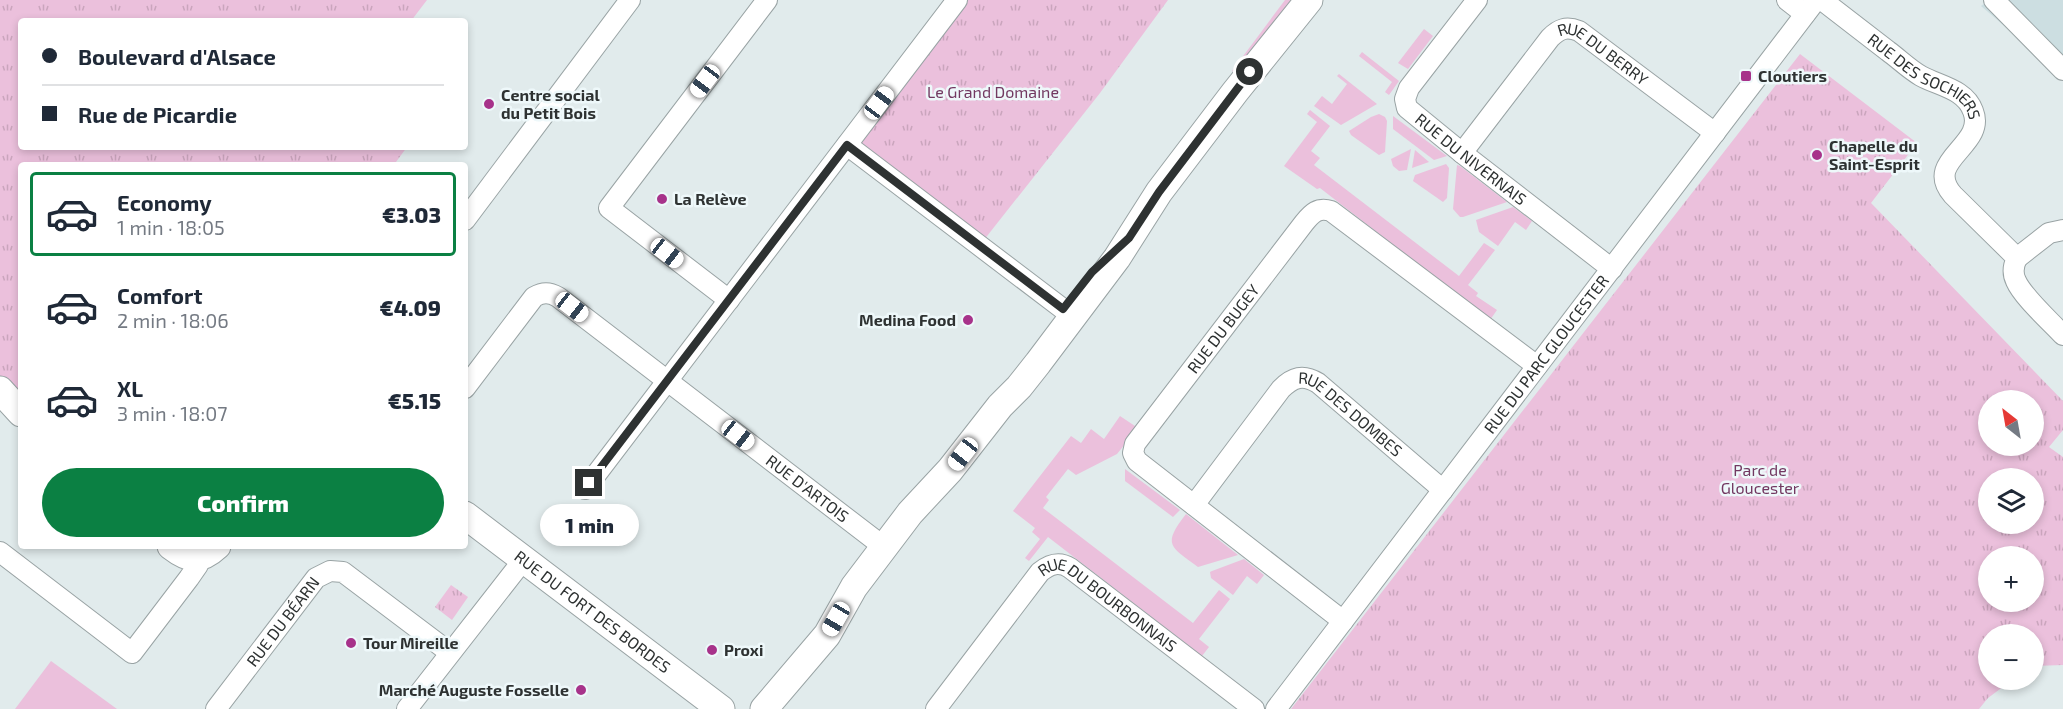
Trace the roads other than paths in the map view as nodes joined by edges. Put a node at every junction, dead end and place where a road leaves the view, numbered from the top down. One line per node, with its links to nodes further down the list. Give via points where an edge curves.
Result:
1 (630, 0): 14 (street)
2 (767, 0): 19 (street, via 609,208)
3 (957, 0): 12 (street)
4 (1309, 0): 16 (street, via 1234,92)
5 (1477, 0): 13 (street, RUE DU NIVERNAIS, via 1408,88 1405,99 1407,108)
6 (1787, 0): 9 (street)
7 (1822, 0): 17 (street, RUE DES SOCHIERS, via 1922,76 1947,86 1970,105 1975,127 1943,177 1953,195)
8 (1994, 0): 10 (street)
9 (1810, 7): 11 (street, RUE DU PARC GLOUCESTER)
10 (2063, 70)
11 (1714, 133): 13 (street, RUE DU BERRY, via 1579,31 1566,27 1550,38); 18 (street, RUE DU PARC GLOUCESTER)
12 (847, 145): 19 (street); 20 (street)
13 (1462, 153): 18 (street, RUE DU NIVERNAIS)
14 (468, 216)
15 (2063, 230): 17 (street, via 2049,233)
16 (1129, 238): 20 (street, via 1092,272); 26 (street, via 1038,363)
17 (2017, 258): 21 (street, via 2013,265 2020,289)
18 (1612, 269): 22 (street, RUE DU PARC GLOUCESTER)
19 (729, 300): 23 (street)
20 (1063, 309): 26 (street, via 1029,352)
21 (2063, 335)
22 (1538, 366): 29 (street, RUE DU PARC GLOUCESTER); 30 (street, RUE DU BUGEY, via 1335,214 1318,210 1304,223 1133,449 1137,461)
23 (667, 381): 24 (street, RUE D'ARTOIS, via 547,292 534,297); 28 (street); 32 (street, RUE D'ARTOIS)
24 (468, 384)
25 (0, 390): 27 (street)
26 (1000, 406): 32 (street)
27 (18, 409)
28 (585, 489)
29 (1443, 490): 30 (street, RUE DES DOMBES, via 1318,383 1301,377 1281,389); 37 (street, RUE DU PARC GLOUCESTER)
30 (1194, 505): 37 (street, RUE DU BUGEY)
31 (468, 517): 36 (street, RUE DU FORT DES BORDES)
32 (884, 547): 42 (street, via 854,587 827,634)
33 (176, 549): 35 (street, via 187,556)
34 (0, 552): 35 (street, via 132,653)
35 (208, 552)
36 (524, 559): 38 (street); 41 (street, RUE DU FORT DES BORDES)
37 (1343, 621): 45 (street, RUE DU PARC GLOUCESTER)
38 (449, 652): 39 (street, RUE DU BÉARN, via 343,572 330,571 316,578); 40 (street)
39 (216, 709)
40 (407, 709)
41 (720, 709)
42 (764, 709)
43 (936, 709): 44 (street, RUE DU BOURBONNAIS, via 1040,572 1060,563)
44 (1254, 709)
45 (1276, 709)

